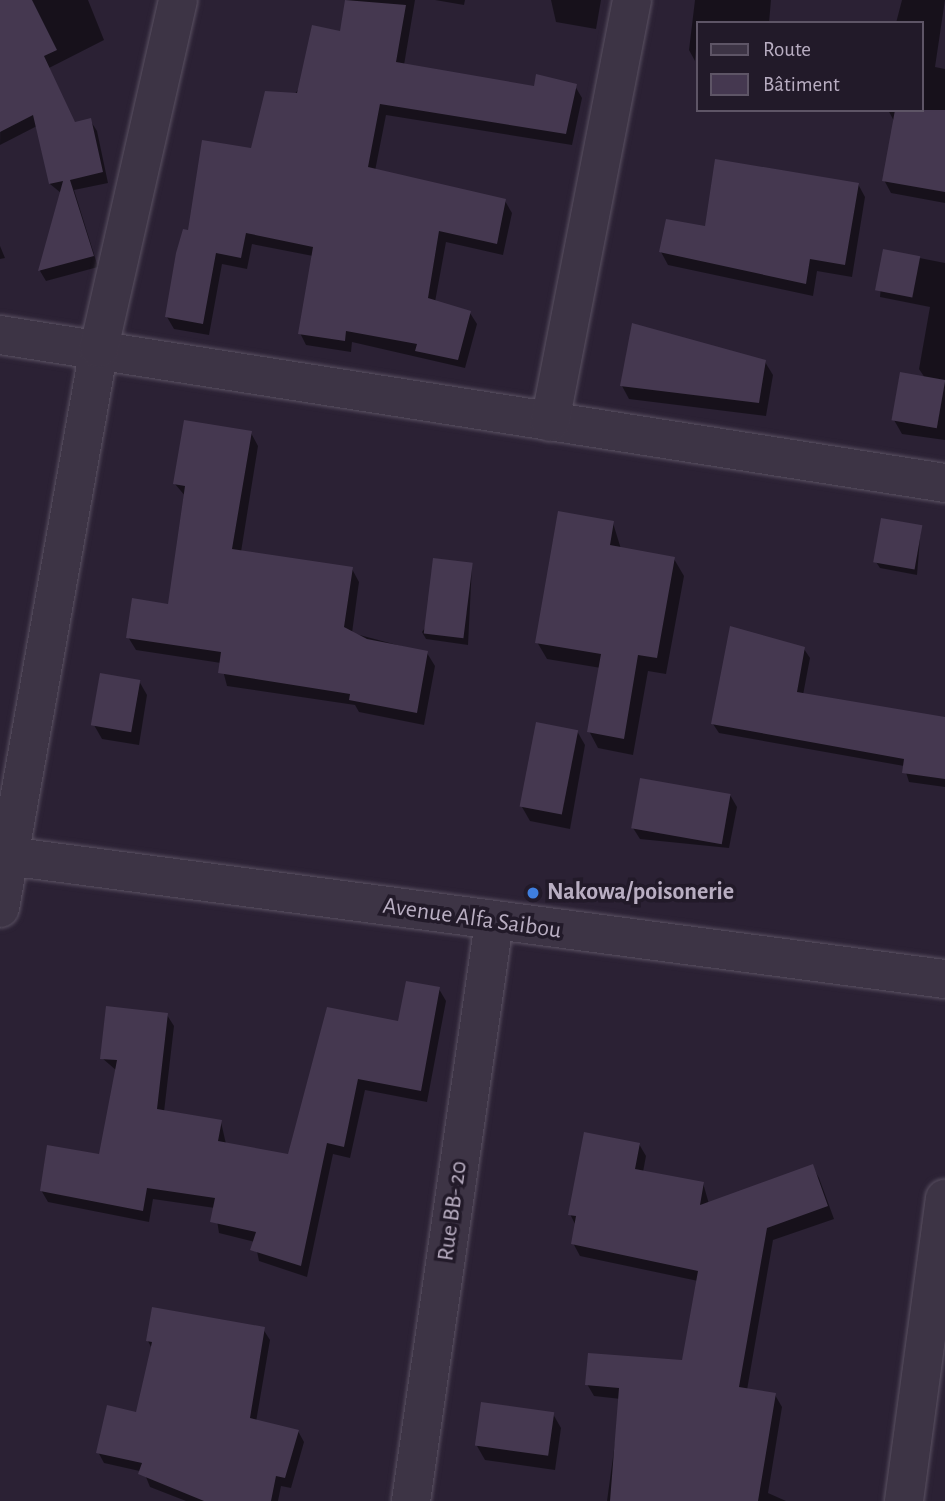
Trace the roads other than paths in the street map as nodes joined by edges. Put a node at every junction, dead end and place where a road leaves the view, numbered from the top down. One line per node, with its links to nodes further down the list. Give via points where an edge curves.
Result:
1 (178, 0): 4 (street)
2 (632, 0): 5 (street)
3 (0, 335): 4 (street)
4 (99, 348): 5 (street); 7 (street)
5 (550, 422): 6 (street)
6 (945, 483)
7 (4, 855): 8 (street); 9 (street, Avenue Alfa Saibou)
8 (0, 908)
9 (494, 922): 10 (street, Avenue Alfa Saibou); 12 (street, Rue BB- 20)
10 (945, 979)
11 (945, 1199): 13 (street)
12 (411, 1501)
13 (904, 1501)

